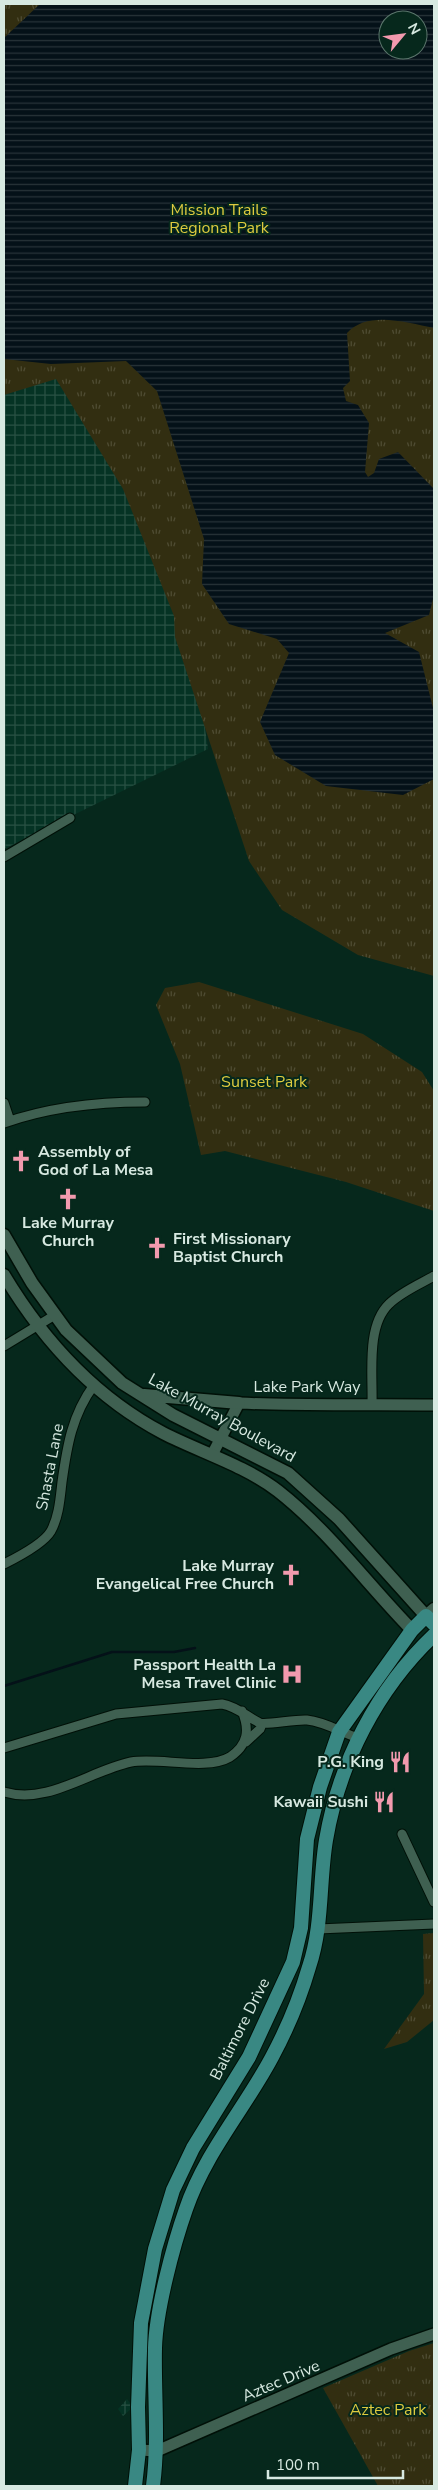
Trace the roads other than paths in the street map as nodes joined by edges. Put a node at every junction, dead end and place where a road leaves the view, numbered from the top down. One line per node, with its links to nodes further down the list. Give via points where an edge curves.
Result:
1 (70, 818): 2 (street)
2 (4, 857)
3 (145, 1102): 5 (street, via 76,1106)
4 (4, 1103): 5 (street)
5 (7, 1122)
6 (4, 1235): 9 (main road, Lake Murray Boulevard)
7 (4, 1274): 10 (main road)
8 (434, 1276): 15 (street, via 394,1300 377,1322 373,1336)
9 (55, 1315): 10 (street); 13 (main road, Lake Murray Boulevard, via 93,1357)
10 (38, 1325): 11 (street); 12 (main road, via 58,1351)
11 (4, 1346)
12 (94, 1385): 18 (main road, via 162,1432); 19 (street, Shasta Lane, via 68,1440 58,1514 51,1532)
13 (140, 1394): 14 (main road); 17 (main road, Lake Murray Boulevard, via 173,1415)
14 (238, 1403): 15 (street, Lake Park Way); 17 (street, Lake Park Way)
15 (372, 1404): 16 (street, Lake Park Way)
16 (434, 1405)
17 (220, 1437): 18 (street, Lake Park Way); 20 (main road, Lake Murray Boulevard, via 288,1473 312,1493)
18 (212, 1455): 21 (main road, via 276,1490 301,1510)
19 (4, 1564)
20 (432, 1616): 21 (main road, Baltimore Drive)
21 (412, 1630): 22 (main road); 25 (main road, Baltimore Drive)
22 (431, 1644): 26 (main road, via 375,1708)
23 (242, 1711): 24 (street); 27 (street, via 247,1725); 28 (street, via 222,1704 116,1714)
24 (262, 1724): 25 (street, via 306,1720 326,1723); 27 (street)
25 (338, 1732): 26 (street); 35 (main road, Baltimore Drive, via 307,1839 301,1928 293,1962 249,2057 193,2148 173,2190 155,2249)
26 (358, 1738): 33 (main road, via 337,1791 326,1840)
27 (244, 1744): 29 (street, via 228,1758 210,1762 132,1762 40,1794 19,1796)
28 (4, 1748)
29 (4, 1792)
30 (402, 1834): 31 (street)
31 (434, 1902)
32 (434, 1924): 33 (street)
33 (318, 1929): 36 (main road, via 311,1964 299,1998 272,2057 210,2158 186,2207 173,2251)
34 (434, 2334): 38 (street, Aztec Drive)
35 (140, 2340): 36 (main road); 37 (main road, Baltimore Drive)
36 (156, 2342): 38 (main road)
37 (139, 2450): 38 (street, Aztec Drive); 39 (main road, Baltimore Drive)
38 (157, 2451): 40 (main road)
39 (135, 2486)
40 (152, 2486)

